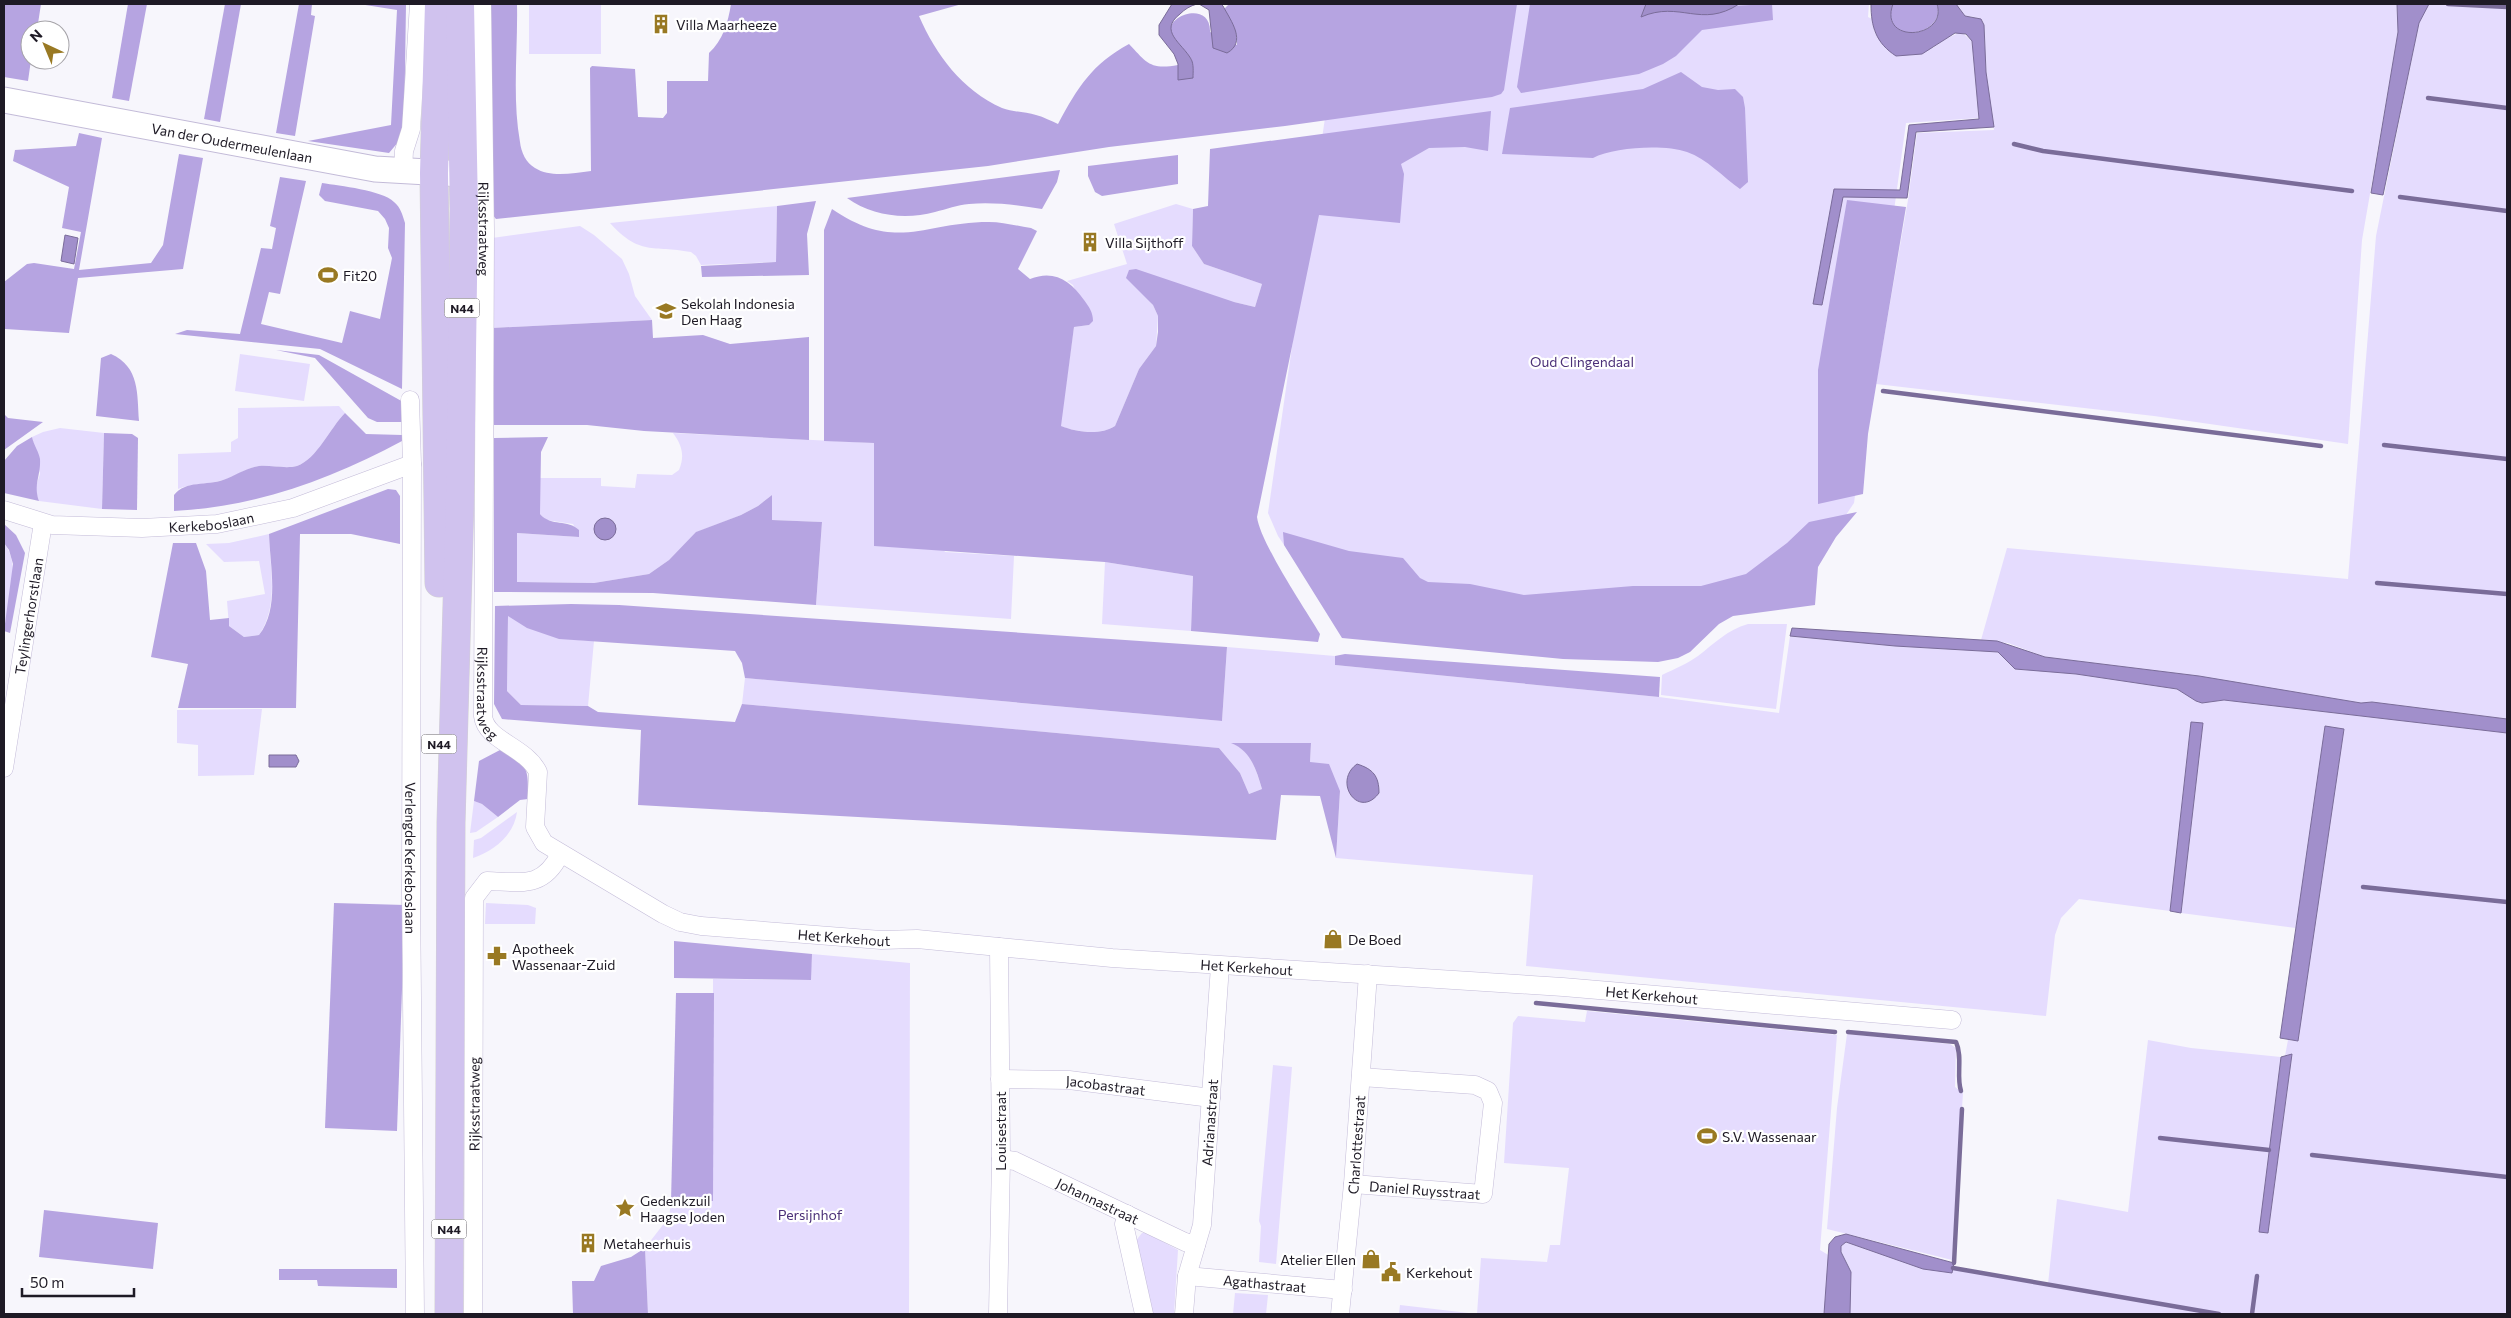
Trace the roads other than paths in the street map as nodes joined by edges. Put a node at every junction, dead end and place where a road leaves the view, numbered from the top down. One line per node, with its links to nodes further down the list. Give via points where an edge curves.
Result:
1 (419, 4): 6 (street, via 411,129 404,151)
2 (439, 4): 7 (main road, N44)
3 (460, 4): 8 (main road, Rijksstraatweg / N44)
4 (482, 4): 14 (street, Rijksstraatweg, via 485,230 483,716 491,733 522,752 535,766 538,772 535,827 544,843)
5 (4, 100): 6 (street, Van der Oudermeulenlaan, via 375,169)
6 (403, 171): 7 (street, Van der Oudermeulenlaan)
7 (434, 173): 8 (street, Van der Oudermeulenlaan); 29 (main road, N44, via 439,493)
8 (464, 174): 30 (main road, Rijksstraatweg / N44, via 451,833)
9 (410, 400): 10 (street, Verlengde Kerkeboslaan)
10 (412, 464): 12 (street, Kerkeboslaan, via 293,508 217,524 142,528); 28 (street, Verlengde Kerkeboslaan, via 411,892)
11 (4, 510): 12 (street, Kerkeboslaan)
12 (43, 523): 13 (street, Teylingerhorstlaan)
13 (4, 768)
14 (560, 854): 15 (street, Het Kerkehout, via 680,922 882,940 917,938); 31 (street, Rijksstraatweg, via 553,870 535,881 487,881 474,898)
15 (999, 948): 16 (street, Het Kerkehout); 20 (street, Louisestraat)
16 (1220, 966): 17 (street, Het Kerkehout); 21 (street, Adrianastraat)
17 (1368, 974): 18 (street, Het Kerkehout); 19 (street, Charlottestraat)
18 (1952, 1020)
19 (1361, 1077): 23 (street, Charlottestraat); 23 (street, Daniel Ruysstraat, via 1475,1085 1488,1091 1493,1103 1483,1194)
20 (1000, 1079): 21 (street, Jacobastraat, via 1069,1080); 22 (street, Louisestraat)
21 (1210, 1098): 25 (street, Adrianastraat, via 1202,1225)
22 (1001, 1159): 24 (street, Johannastraat, via 1015,1161); 32 (street, Louisestraat)
23 (1353, 1184): 27 (street, Charlottestraat)
24 (1127, 1214): 25 (street, Johannastraat); 33 (street, via 1124,1224)
25 (1196, 1245): 26 (street, Adrianastraat)
26 (1187, 1276): 27 (street, Agathastraat); 34 (street, Adrianastraat)
27 (1342, 1290): 35 (street, Charlottestraat)
28 (415, 1314)
29 (434, 1314)
30 (449, 1314)
31 (473, 1314)
32 (998, 1314)
33 (1144, 1314)
34 (1184, 1314)
35 (1340, 1314)

